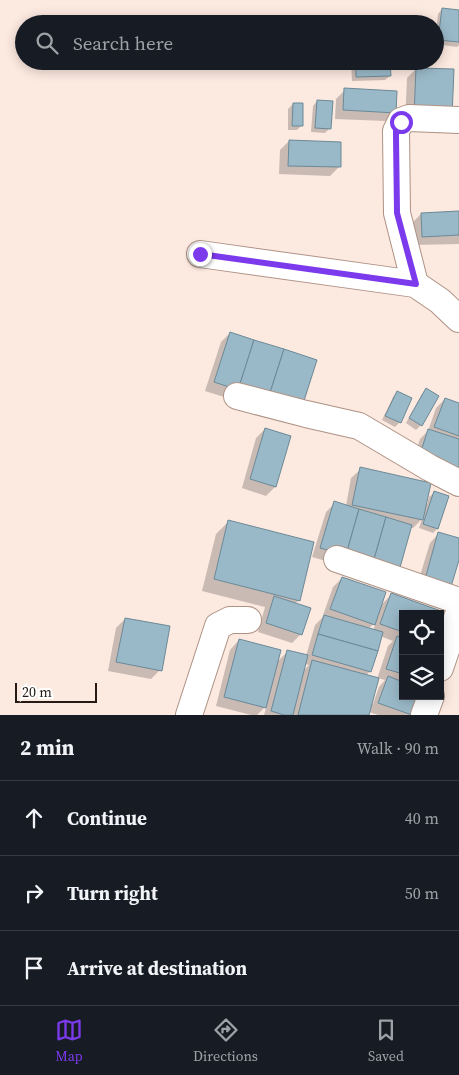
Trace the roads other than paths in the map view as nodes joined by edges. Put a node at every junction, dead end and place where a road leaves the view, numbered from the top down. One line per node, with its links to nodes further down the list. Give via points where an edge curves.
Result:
1 (459, 120): 3 (street, via 409,118 401,122 396,131 397,213)
2 (200, 254): 3 (street)
3 (416, 284): 4 (street)
4 (459, 320)
5 (237, 396): 6 (street, via 359,426)
6 (459, 483)
7 (337, 559): 8 (street)
8 (459, 601)
9 (459, 612): 11 (street)
10 (248, 620): 13 (street, via 230,620 218,626)
11 (444, 656)
12 (430, 700): 14 (street)
13 (189, 715)
14 (424, 715)

